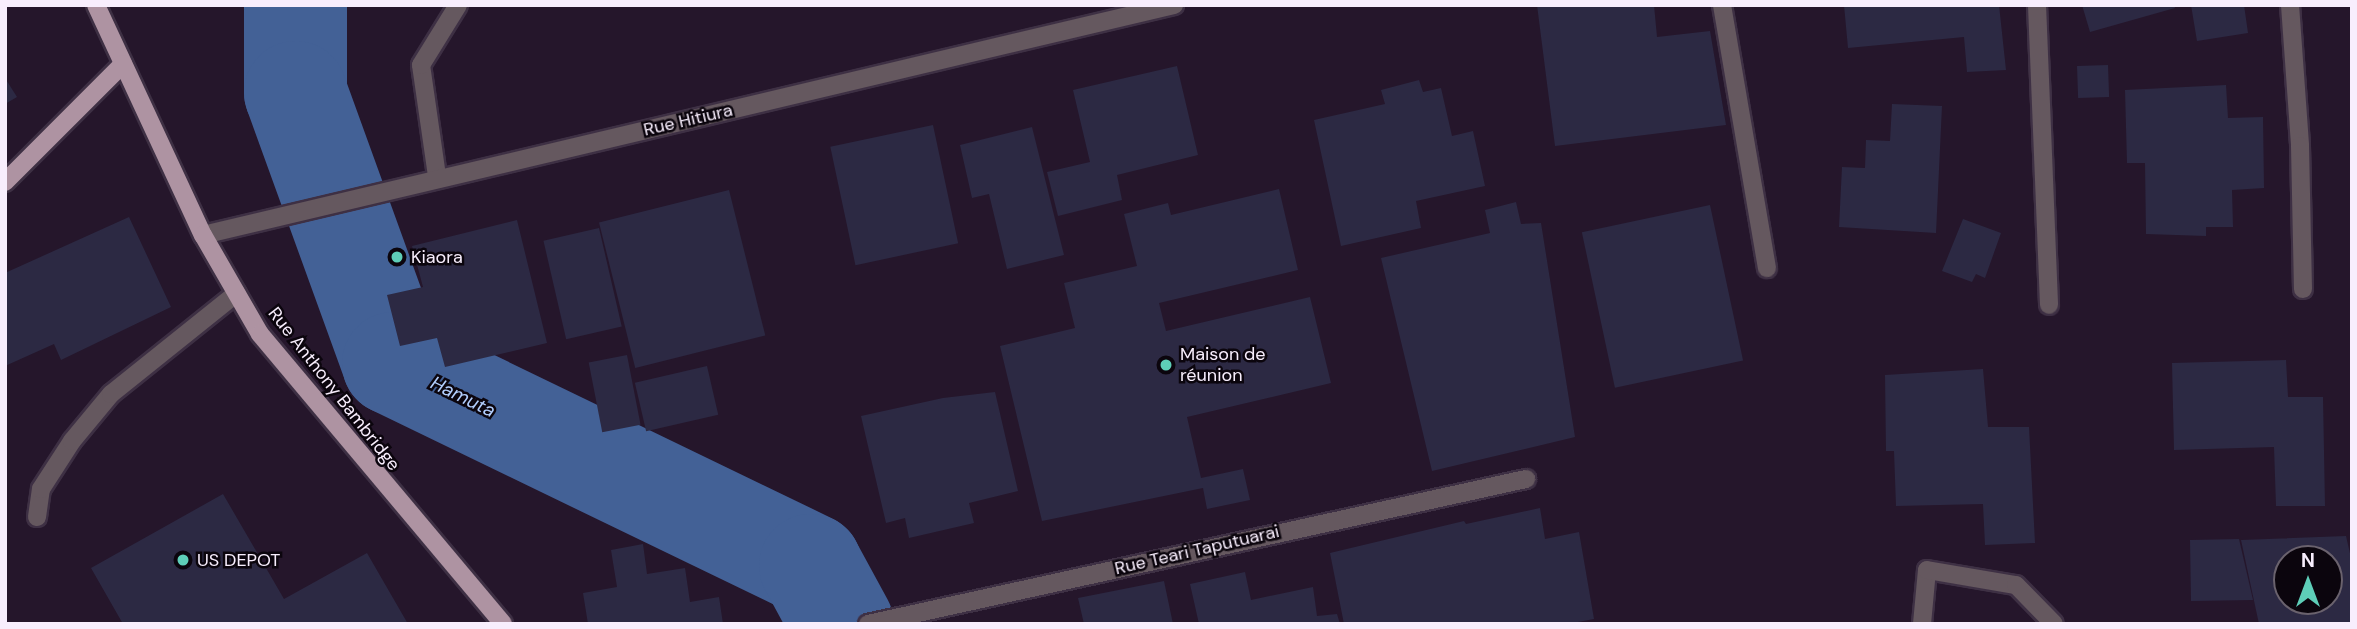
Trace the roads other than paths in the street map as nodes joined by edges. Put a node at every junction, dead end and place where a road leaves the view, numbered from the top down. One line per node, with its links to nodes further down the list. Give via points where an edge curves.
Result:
1 (96, 5): 7 (main road, Rue Anthony Bambridge)
2 (458, 5): 8 (street, via 421,65)
3 (1174, 5): 8 (street, Rue Hitiura)
4 (1722, 5): 11 (street)
5 (2038, 5): 14 (street)
6 (2290, 5): 12 (street, via 2300,146)
7 (123, 64): 9 (main road); 10 (main road, Rue Anthony Bambridge)
8 (436, 176): 10 (street, Rue Hitiura)
9 (5, 182)
10 (203, 234): 13 (main road, Rue Anthony Bambridge)
11 (1767, 268)
12 (2303, 289)
13 (237, 293): 16 (street, via 111,394 72,441 41,489); 17 (main road, Rue Anthony Bambridge, via 260,334 334,427)
14 (2049, 305)
15 (1526, 479): 18 (street, Rue Teari Taputuarai)
16 (37, 517)
17 (503, 624)
18 (868, 624)
19 (1923, 624): 20 (street, via 1927,570 2017,585)
20 (2054, 624)

